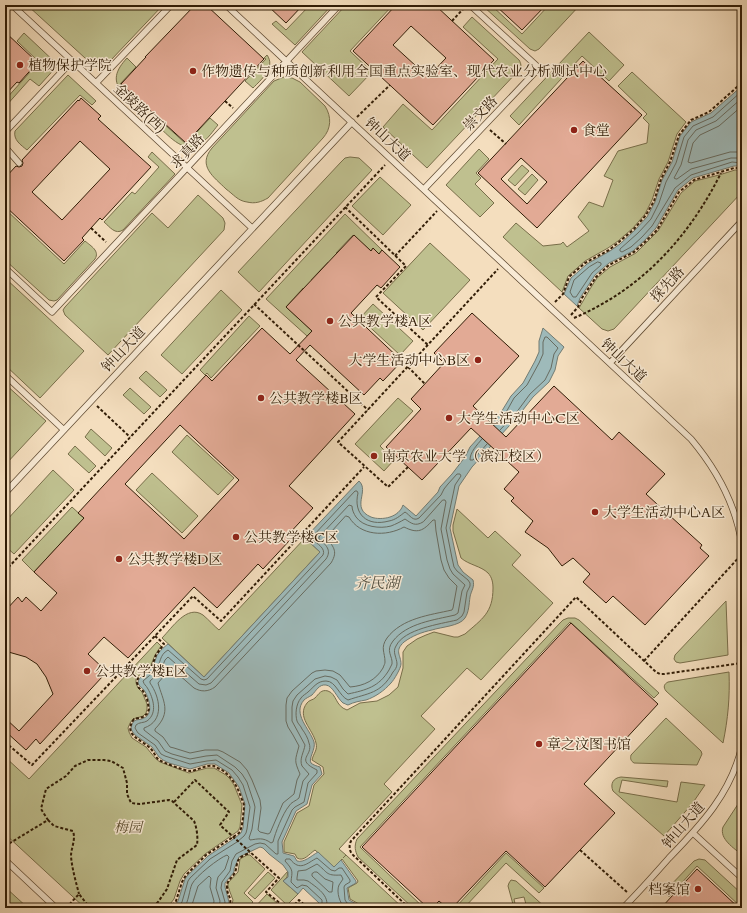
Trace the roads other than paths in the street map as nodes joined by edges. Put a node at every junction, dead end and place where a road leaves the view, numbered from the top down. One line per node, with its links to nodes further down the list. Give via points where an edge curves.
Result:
1 (12, 5): 6 (lane, 金陵路(西))
2 (171, 5): 8 (lane)
3 (226, 5): 7 (lane)
4 (339, 5): 7 (lane, 求真路)
5 (470, 5): 14 (lane, 崇文路, via 539,68)
6 (72, 61): 8 (lane, 金陵路(西)); 10 (lane)
7 (287, 61): 9 (lane); 13 (lane, 求真路)
8 (96, 83): 13 (lane, 金陵路(西))
9 (352, 122): 14 (lane, 钟山大道); 16 (lane, 钟山大道)
10 (5, 132)
11 (5, 147): 12 (lane)
12 (19, 163)
13 (188, 168): 16 (lane, 金陵路(西)); 17 (lane, 求真路, via 52,312)
14 (424, 189): 18 (lane, 钟山大道)
15 (742, 221): 18 (lane, 探先路)
16 (252, 228): 20 (lane, 钟山大道)
17 (5, 268)
18 (610, 363): 22 (lane, 钟山大道, via 680,428 706,457 719,477 732,506)
19 (5, 375): 20 (lane)
20 (64, 430): 21 (lane, 钟山大道)
21 (5, 493)
22 (742, 545)
23 (742, 746): 24 (lane, 钟山大道, via 723,793)
24 (693, 833): 26 (lane); 28 (lane, 钟山大道)
25 (5, 860): 27 (lane)
26 (742, 878)
27 (56, 908)
28 (623, 908)

